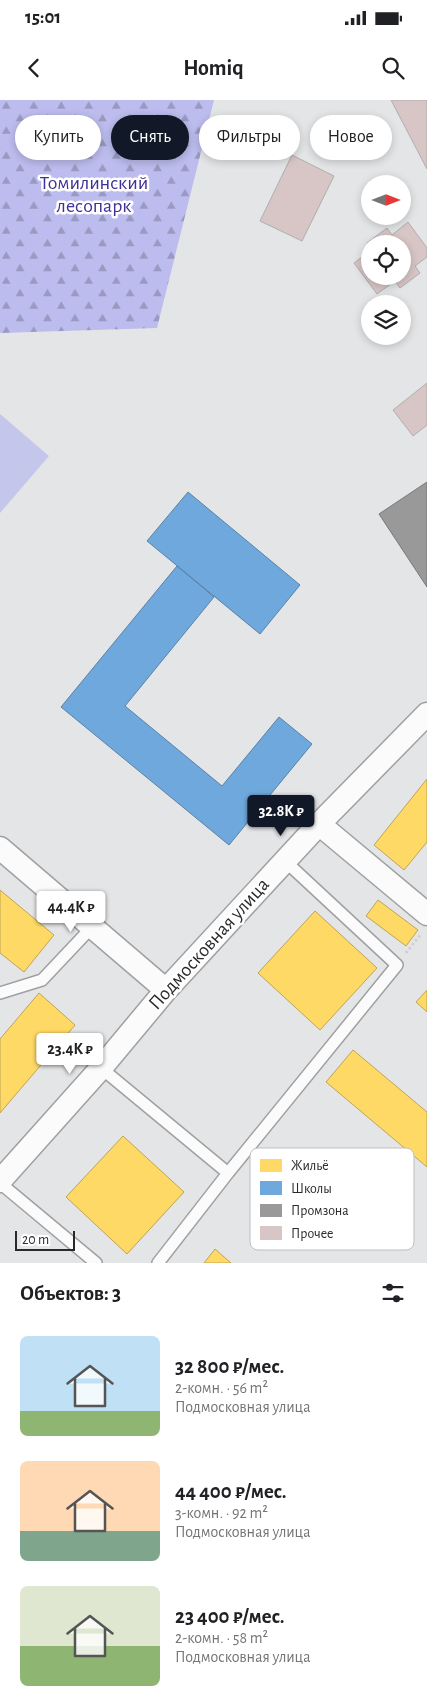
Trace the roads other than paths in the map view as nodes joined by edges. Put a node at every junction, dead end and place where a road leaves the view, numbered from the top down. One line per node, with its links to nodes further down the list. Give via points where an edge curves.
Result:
1 (427, 714): 2 (street, Подмосковная улица)
2 (319, 824): 4 (street, Подмосковная улица); 5 (street)
3 (0, 848): 6 (street)
4 (285, 861): 7 (street, Подмосковная улица); 10 (lane, via 397,965)
5 (426, 912)
6 (92, 927): 7 (street); 8 (lane, via 42,980)
7 (166, 990): 9 (street, Подмосковная улица)
8 (0, 993)
9 (101, 1068): 10 (lane); 11 (street, Подмосковная улица)
10 (228, 1173): 13 (lane)
11 (0, 1182): 12 (lane)
12 (96, 1263)
13 (158, 1263)

